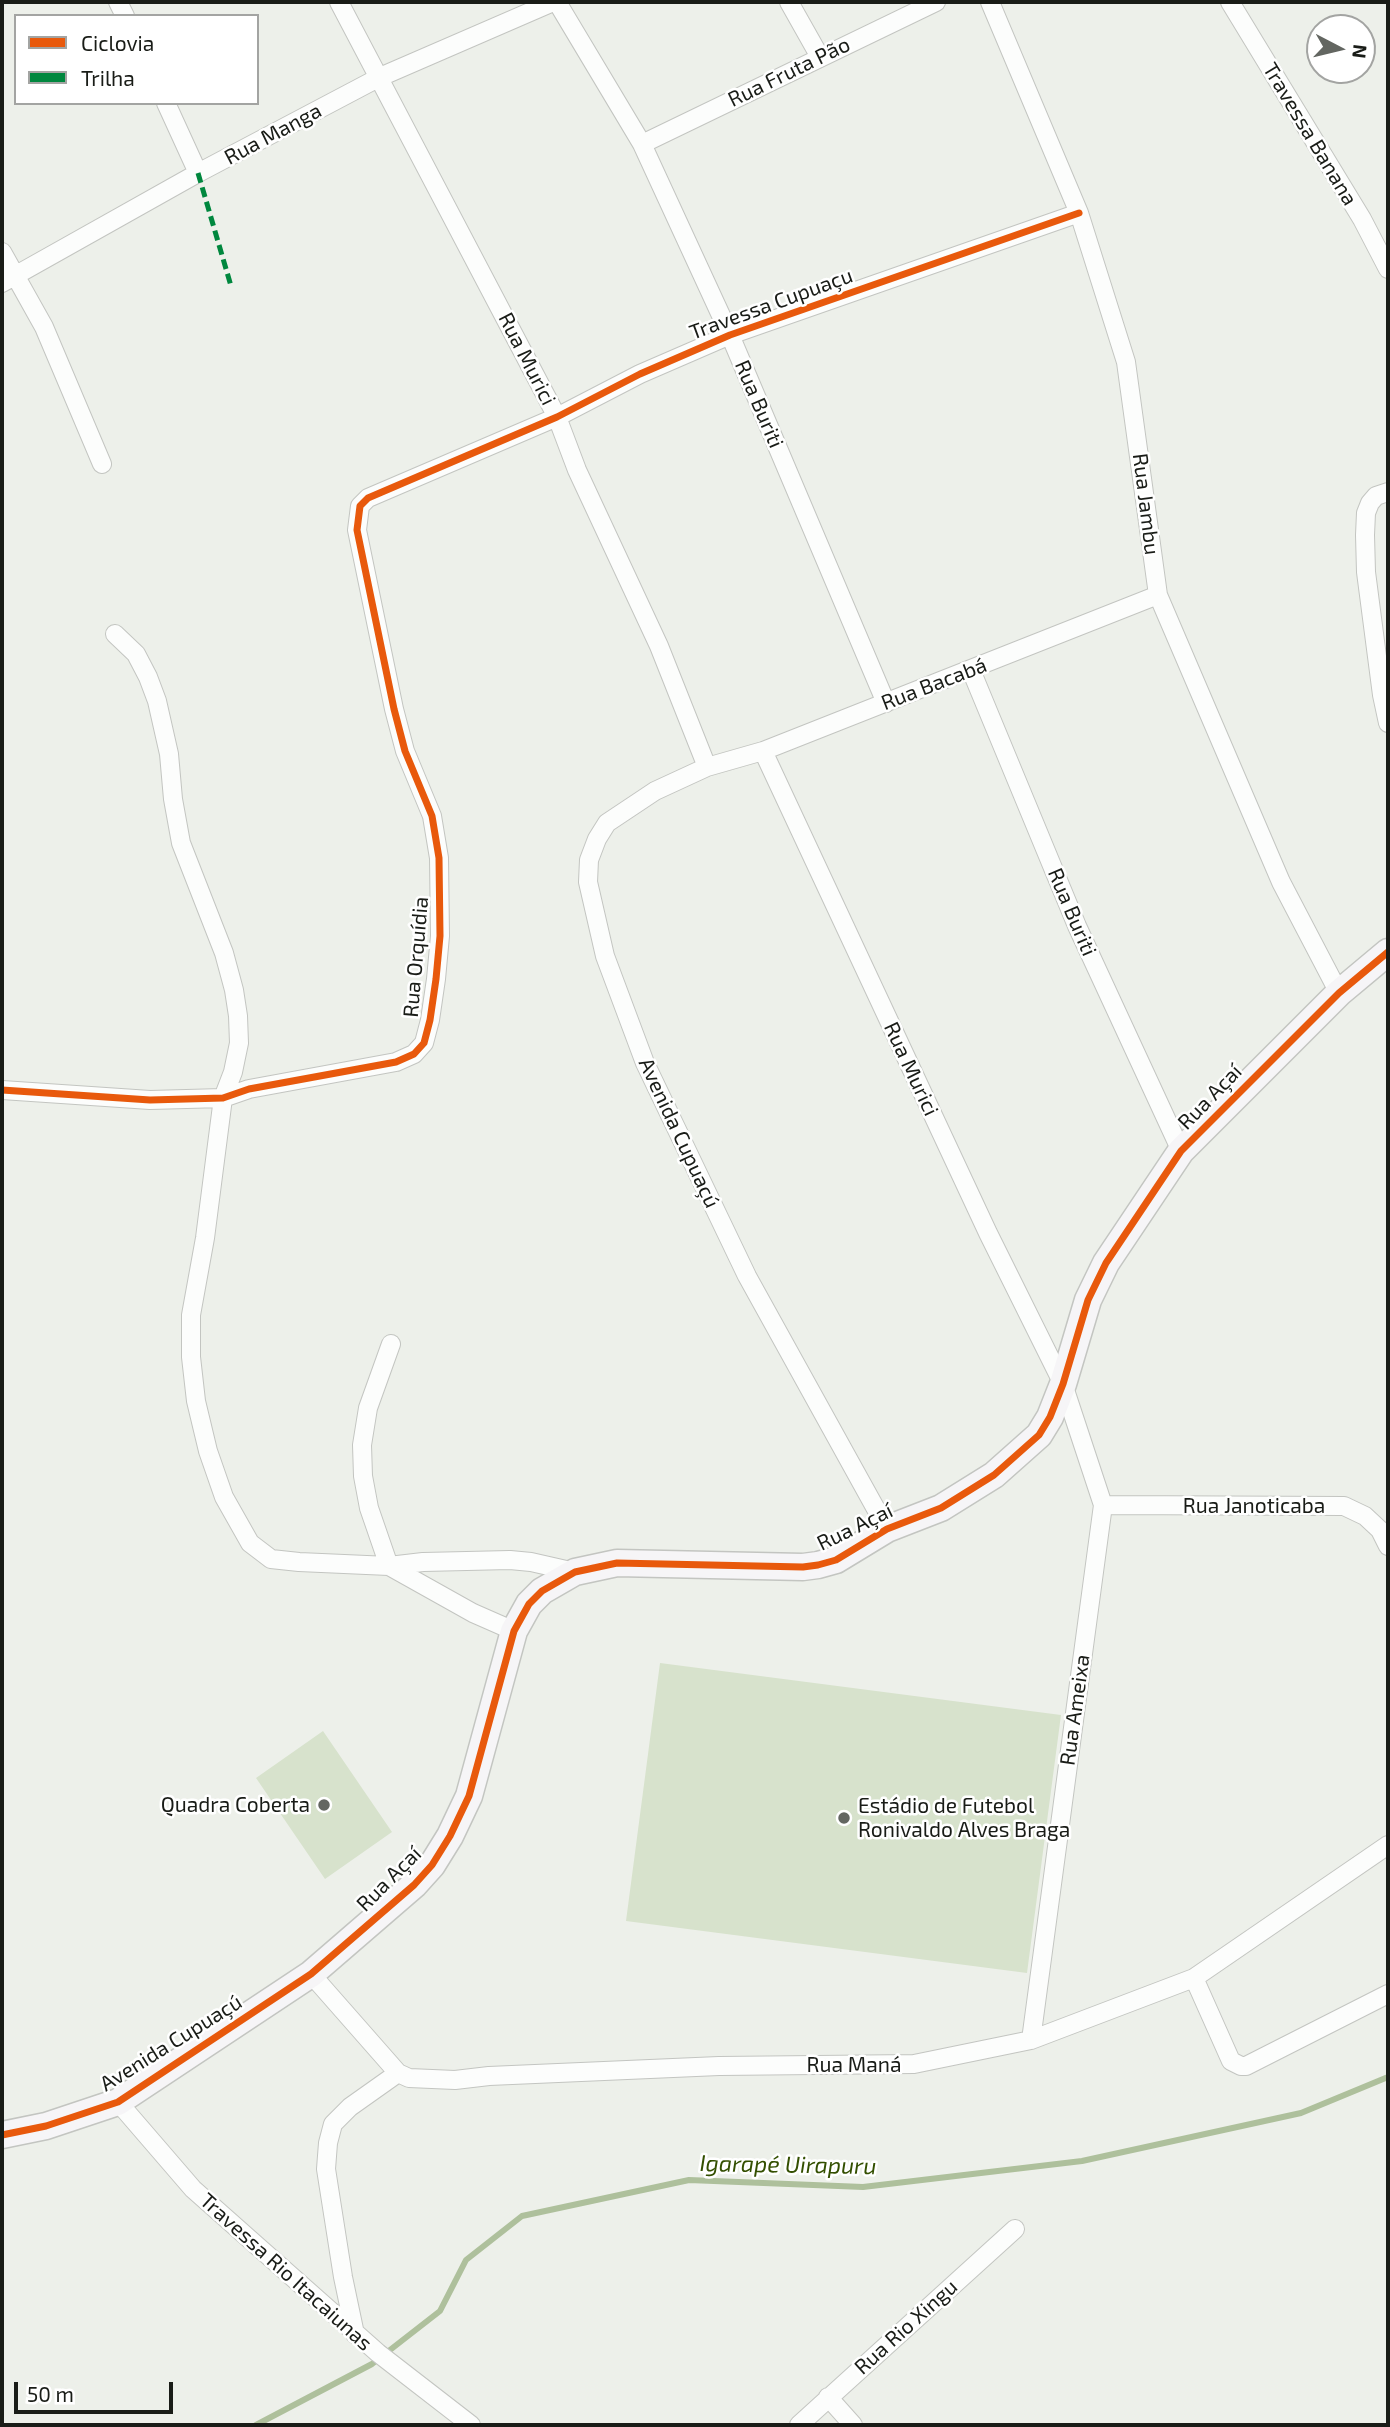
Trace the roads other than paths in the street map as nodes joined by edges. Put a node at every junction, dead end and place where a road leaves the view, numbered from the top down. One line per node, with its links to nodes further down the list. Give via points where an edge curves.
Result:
1 (339, 2): 8 (street, Rua Murici)
2 (555, 2): 8 (street, Rua Manga); 10 (street, Rua Buriti)
3 (789, 2): 7 (street)
4 (936, 2): 7 (street, Rua Fruta Pão)
5 (989, 2): 12 (street, Rua Jambu)
6 (1230, 2): 14 (street, Travessa Banana)
7 (820, 57): 10 (street, Rua Fruta Pão)
8 (380, 77): 11 (street, Rua Manga); 17 (street, Rua Murici)
9 (167, 105): 11 (street)
10 (642, 144): 16 (street, Rua Buriti)
11 (198, 173): 15 (street, Rua Manga)
12 (1079, 213): 16 (street, Travessa Cupuaçu); 21 (street, Rua Jambu, via 1126,362)
13 (2, 252): 15 (street)
14 (1388, 268)
15 (8, 280): 18 (street, via 44,327)
16 (730, 335): 17 (street, Travessa Cupuaçu); 24 (street, Rua Buriti)
17 (557, 417): 20 (street, Travessa Cupuaçu); 27 (street, Rua Murici, via 659,646)
18 (102, 464)
19 (1388, 492): 25 (street, via 1370,503 1365,535 1366,572)
20 (368, 498): 31 (street, Rua Orquídia, via 360,506 357,530 398,727 432,816 439,858 440,936 430,1020 424,1042 414,1055 396,1062 248,1089)
21 (1158, 595): 23 (street, Rua Bacabá); 29 (street, Rua Jambu, via 1281,882)
22 (115, 634): 31 (street, via 136,653 157,701 181,843 234,990 239,1043)
23 (971, 670): 24 (street, Rua Bacabá); 32 (street, Rua Buriti, via 1077,926)
24 (886, 703): 26 (street, Rua Bacabá)
25 (1388, 723)
26 (763, 751): 27 (street, Rua Bacabá); 34 (street, Rua Murici)
27 (707, 767): 36 (street, Avenida Cupuaçú, via 624,810 607,823 597,839 589,860 588,882 605,956 645,1063 747,1276)
28 (1388, 952): 29 (street, Rua Açaí)
29 (1339, 993): 32 (street, Rua Açaí)
30 (2, 1090): 31 (street, Rua Orquídia, via 150,1100)
31 (223, 1098): 38 (street, via 191,1315 196,1401 223,1497 250,1543 271,1559)
32 (1181, 1152): 34 (street, Rua Açaí, via 1106,1263 1088,1300)
33 (391, 1344): 38 (street, via 368,1408 362,1445 369,1508)
34 (1063, 1384): 35 (street, Rua Ameixa); 36 (street, Rua Açaí, via 1039,1434 995,1475 942,1508)
35 (1103, 1505): 37 (street, Rua Janoticaba, via 1344,1506 1366,1516); 45 (street, Rua Ameixa)
36 (887, 1529): 39 (street, Rua Açaí, via 836,1560 803,1567 617,1563)
37 (1388, 1546)
38 (389, 1566): 39 (street, via 510,1560); 40 (street)
39 (575, 1572): 40 (street, Rua Açaí, via 542,1591)
40 (514, 1631): 42 (street, Rua Açaí, via 469,1796 450,1836 414,1885)
41 (1388, 1845): 43 (street, Rua Maná)
42 (311, 1974): 46 (street); 47 (street, Avenida Cupuaçú)
43 (1194, 1978): 44 (street, via 1231,2060 1241,2066); 45 (street, Rua Maná)
44 (1388, 1994)
45 (1031, 2040): 46 (street, Rua Maná, via 914,2064 719,2066 426,2081)
46 (398, 2073): 50 (street, via 333,2124 328,2143 326,2169)
47 (118, 2102): 48 (street, Avenida Cupuaçú); 50 (street, Travessa Rio Itacaiunas, via 192,2189)
48 (2, 2135)
49 (1014, 2229): 51 (street, Rua Rio Xingu)
50 (355, 2333): 52 (street, Travessa Rio Itacaiunas)
51 (828, 2397): 53 (street, Rua Rio Xingu); 54 (street)
52 (471, 2425)
53 (799, 2425)
54 (853, 2425)

